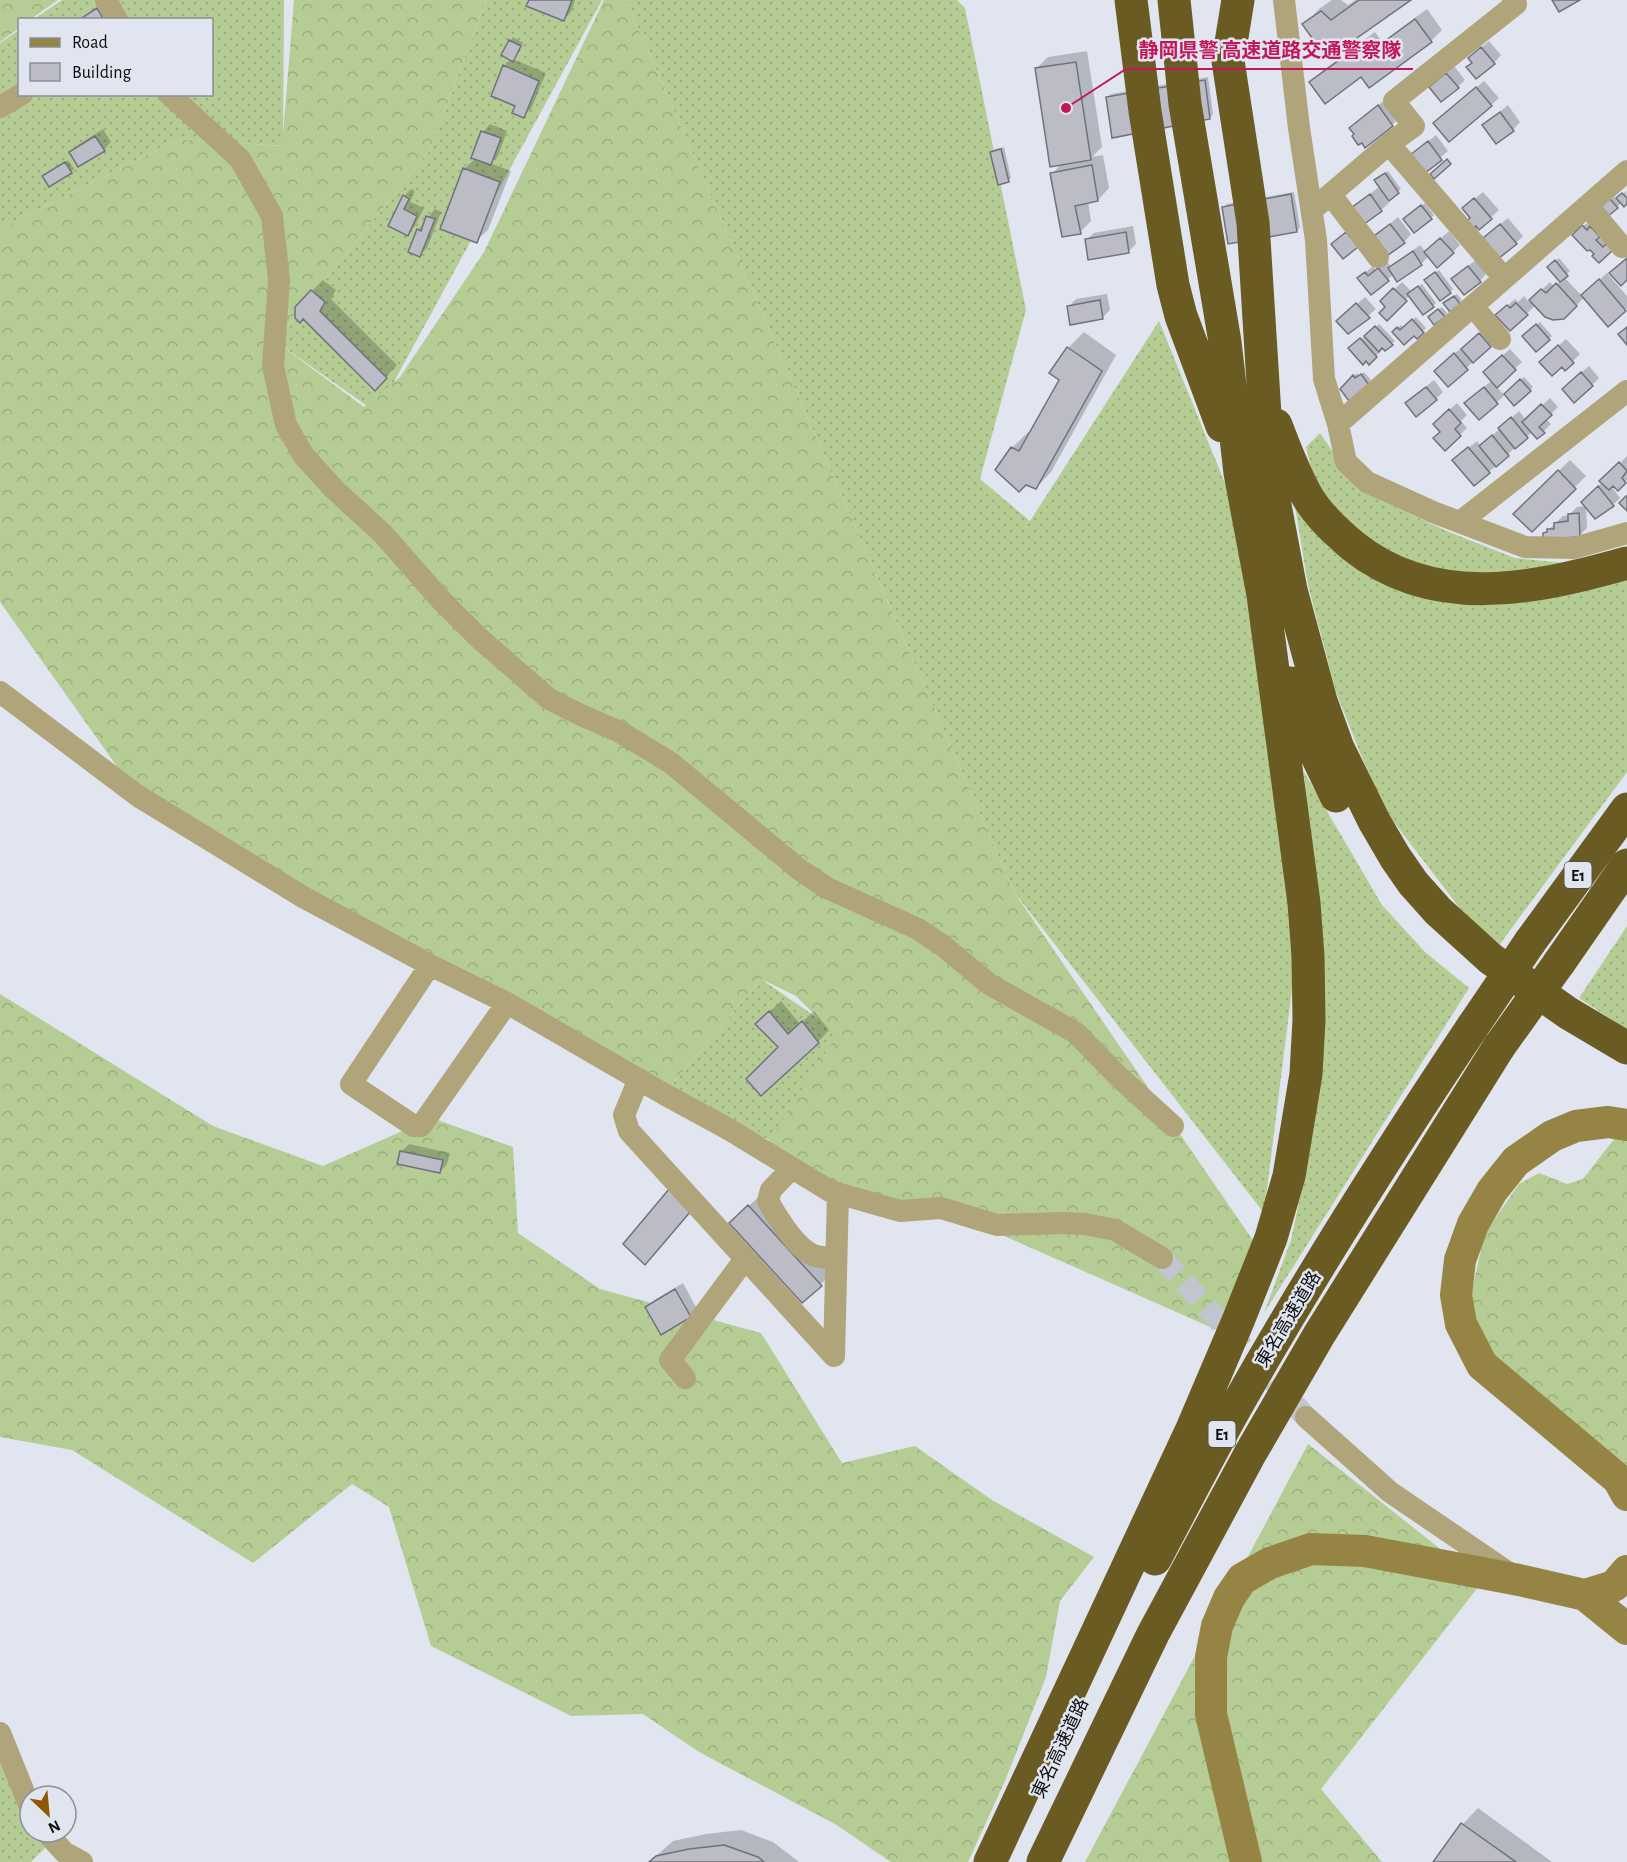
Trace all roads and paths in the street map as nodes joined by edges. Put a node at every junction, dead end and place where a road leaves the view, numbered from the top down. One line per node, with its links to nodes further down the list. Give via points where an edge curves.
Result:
1 (106, 0): 8 (street)
2 (1131, 0): 26 (highway, via 1173,285)
3 (1174, 0): 26 (highway, via 1185,104 1225,342)
4 (1215, 0): 9 (highway)
5 (1238, 0): 9 (highway)
6 (1284, 0): 17 (street)
7 (1513, 0): 13 (street, via 1516,4 1394,101 1414,126)
8 (116, 18)
9 (1228, 61): 24 (highway, via 1253,223)
10 (19, 96): 12 (street)
11 (172, 96): 41 (street, via 240,159 272,216 279,280 273,366 286,425 304,456 383,534 441,600 549,699 620,732 671,763 800,870 827,888 918,929 989,984 1076,1032)
12 (0, 107)
13 (1389, 144): 15 (street); 20 (street)
14 (1627, 171): 16 (street)
15 (1331, 195): 17 (street); 19 (street)
16 (1588, 206): 18 (street); 20 (street)
17 (1312, 210): 25 (street, via 1324,379)
18 (1622, 247)
19 (1378, 257)
20 (1504, 278): 21 (street)
21 (1473, 306): 22 (street); 25 (street)
22 (1500, 339)
23 (1627, 391): 27 (street)
24 (1265, 395): 29 (highway, via 1295,473 1324,520 1369,558 1412,579 1459,589 1487,590 1561,580); 38 (highway, via 1271,484 1291,590 1321,701 1338,748 1374,821 1413,882 1458,931 1568,1012)
25 (1338, 424): 27 (street, via 1346,462 1367,482)
26 (1240, 472): 30 (highway)
27 (1460, 522): 28 (street, via 1525,547 1574,548)
28 (1627, 533)
29 (1627, 563)
30 (1263, 595): 39 (highway, via 1306,733 1353,830 1415,918 1485,982 1603,1058); 59 (highway, via 1308,956 1306,1074 1289,1176 1271,1238 1197,1418)
31 (0, 692): 35 (street, via 138,796 303,897)
32 (1627, 809): 60 (highway, 東名高速道路 / E1, bridge, via 1530,942 1335,1239 1236,1407 1116,1632)
33 (1627, 865): 36 (highway, 東名高速道路 / E1)
34 (1627, 901): 36 (highway)
35 (430, 965): 37 (street); 37 (street, via 351,1084 414,1126 421,1126)
36 (1566, 968): 61 (highway, 東名高速道路 / E1, bridge, via 1319,1335 1153,1634)
37 (507, 1003): 40 (street)
38 (1627, 1047)
39 (1627, 1068)
40 (639, 1079): 43 (street); 47 (street, via 624,1115 629,1131)
41 (1173, 1125)
42 (1627, 1125): 50 (street, via 1608,1122 1575,1126 1552,1136 1516,1161 1473,1224 1460,1260 1456,1295 1461,1324 1482,1365 1617,1479)
43 (792, 1168): 44 (street); 45 (street, via 771,1190 768,1201 808,1252 820,1258)
44 (838, 1193): 45 (street); 46 (street, via 900,1211 941,1208 997,1225 1085,1224 1114,1230)
45 (836, 1258): 47 (street, via 834,1356)
46 (1162, 1258)
47 (745, 1259): 48 (street, via 670,1360)
48 (685, 1378)
49 (1306, 1417): 52 (street, via 1390,1492)
50 (1627, 1496)
51 (1627, 1571): 53 (street, via 1614,1586)
52 (1519, 1580): 53 (street); 62 (street, via 1365,1551 1311,1549 1270,1563 1242,1579 1217,1626 1211,1657 1211,1714)
53 (1585, 1595): 54 (street)
54 (1627, 1629)
55 (0, 1733): 56 (street)
56 (21, 1784)
57 (57, 1844): 58 (street)
58 (82, 1862)
59 (990, 1862)
60 (1006, 1862)
61 (1043, 1862)
62 (1246, 1862)

